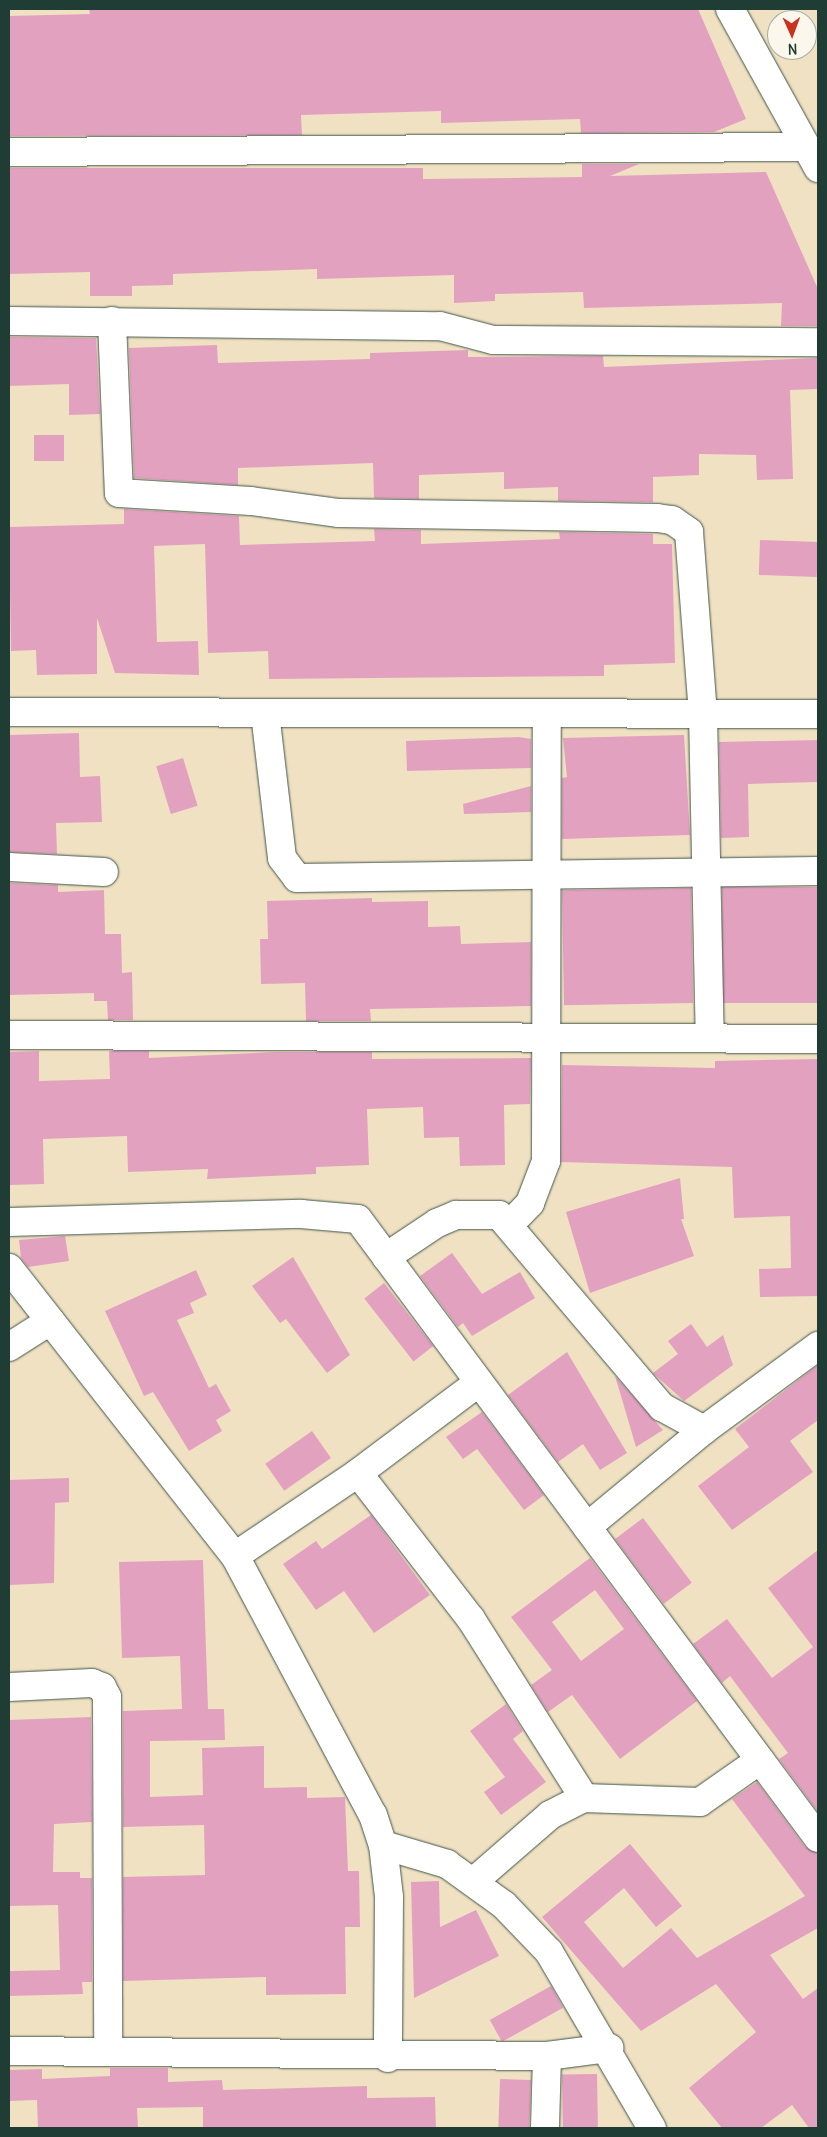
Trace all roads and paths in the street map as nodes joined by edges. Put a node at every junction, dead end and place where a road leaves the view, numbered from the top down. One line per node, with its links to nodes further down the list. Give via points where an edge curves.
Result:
1 (730, 9): 3 (street)
2 (9, 152): 3 (street)
3 (812, 157)
4 (9, 321): 5 (street)
5 (112, 321): 6 (street, via 440,326 492,340); 10 (street, via 119,493 251,501 339,513 657,518 683,525 689,532)
6 (818, 342)
7 (9, 712): 8 (street)
8 (266, 713): 9 (street); 16 (street, via 282,858 297,878)
9 (547, 713): 10 (street); 16 (street)
10 (703, 714): 11 (street); 15 (street)
11 (818, 714)
12 (9, 867): 14 (street)
13 (818, 871): 15 (street)
14 (104, 872)
15 (706, 874): 16 (street); 19 (street)
16 (546, 877): 18 (street)
17 (9, 1035): 18 (street)
18 (546, 1037): 19 (street); 22 (street, via 546,1161 530,1203)
19 (710, 1038): 20 (street)
20 (818, 1039)
21 (9, 1222): 23 (street, via 344,1214 358,1219)
22 (510, 1224): 23 (street, via 487,1212 456,1215); 29 (street, via 662,1407)
23 (386, 1257): 28 (street)
24 (9, 1268): 25 (street)
25 (50, 1321): 27 (street); 32 (street)
26 (818, 1346): 29 (street)
27 (9, 1347)
28 (479, 1382): 30 (street); 31 (street)
29 (704, 1430): 31 (street)
30 (358, 1473): 32 (street); 35 (street, via 471,1619)
31 (587, 1527): 34 (street)
32 (235, 1556): 37 (street, via 372,1815)
33 (9, 1687): 41 (street, via 92,1683 102,1687 107,1697)
34 (760, 1760): 35 (street, via 700,1802); 36 (street)
35 (584, 1798): 38 (street, via 550,1815)
36 (818, 1838)
37 (383, 1845): 38 (street, via 446,1864); 43 (street, via 389,1897)
38 (473, 1882): 39 (street, via 504,1905 549,1952)
39 (609, 2048): 42 (street); 45 (street)
40 (9, 2051): 41 (street)
41 (108, 2052): 43 (street)
42 (547, 2056): 43 (street); 44 (street)
43 (388, 2058)
44 (545, 2128)
45 (652, 2128)

